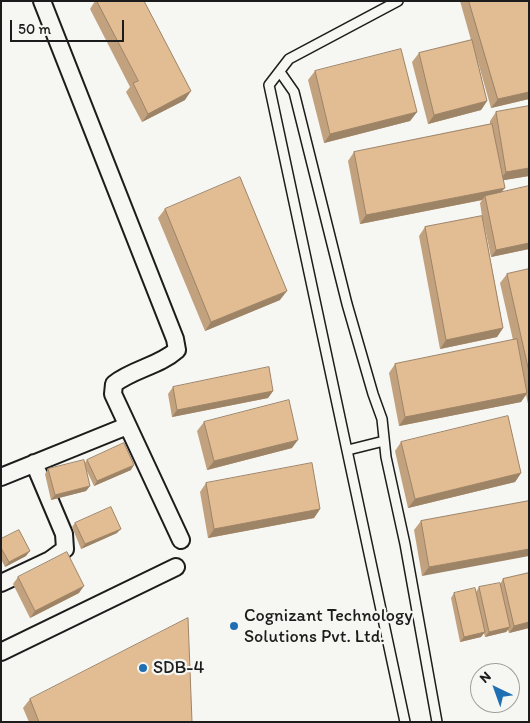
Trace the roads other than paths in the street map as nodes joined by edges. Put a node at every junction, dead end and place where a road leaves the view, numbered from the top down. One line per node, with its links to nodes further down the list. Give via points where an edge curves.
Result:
1 (42, 1): 4 (street, via 175,339 177,350 167,359 114,384 113,394)
2 (398, 1): 3 (lane, via 289,59)
3 (280, 72): 5 (lane, via 294,92 347,304 382,419); 6 (lane, via 270,85)
4 (126, 426): 7 (street); 9 (street)
5 (384, 441): 6 (lane); 14 (lane, via 423,636)
6 (348, 450): 13 (lane)
7 (34, 463): 8 (street); 11 (street, via 64,534 64,549 50,560)
8 (1, 477)
9 (181, 540)
10 (176, 566): 12 (street)
11 (1, 583)
12 (1, 652)
13 (406, 722)
14 (436, 722)

